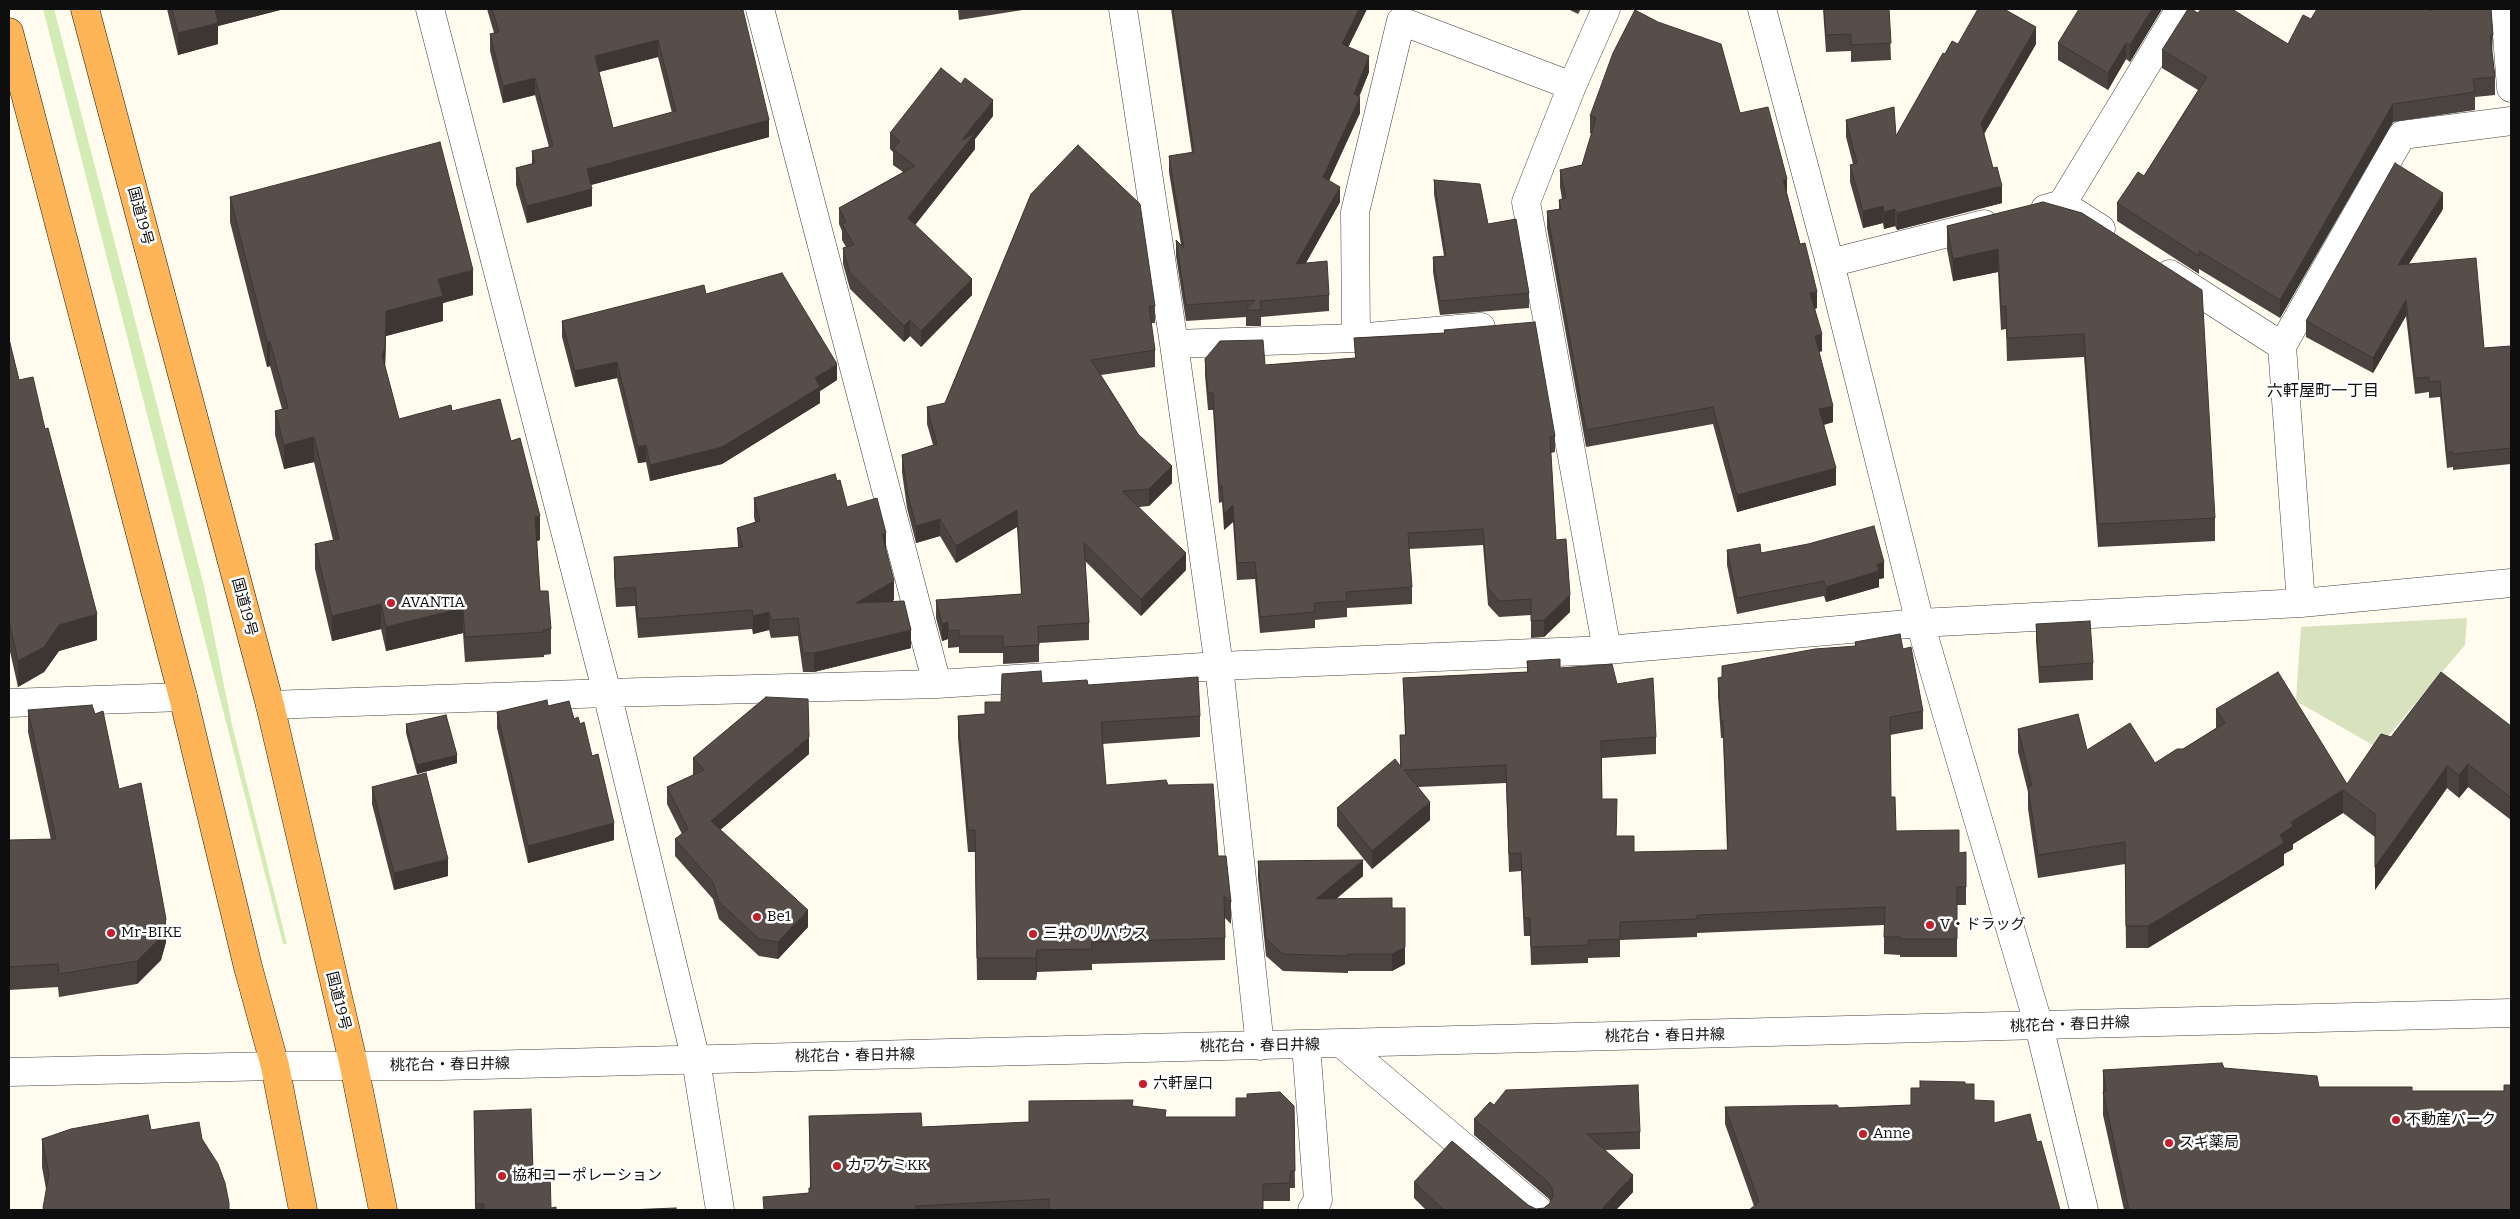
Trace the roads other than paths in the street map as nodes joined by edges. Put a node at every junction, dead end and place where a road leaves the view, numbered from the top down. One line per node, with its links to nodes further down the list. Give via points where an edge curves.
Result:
1 (85, 9): 30 (highway, 国道19号)
2 (430, 9): 27 (street)
3 (760, 9): 26 (street)
4 (1123, 9): 19 (street)
5 (1606, 9): 10 (street)
6 (1762, 9): 16 (street)
7 (2180, 9): 13 (street)
8 (2505, 9): 11 (street)
9 (9, 32): 28 (highway)
10 (1572, 86): 17 (street, via 1526,202); 18 (street, via 1401,21 1356,212)
11 (2511, 88)
12 (2511, 121): 20 (street, via 2402,135)
13 (2062, 204): 14 (street); 16 (street)
14 (2119, 241)
15 (2152, 262): 20 (street)
16 (1830, 263): 23 (street)
17 (1547, 322): 18 (street); 24 (street)
18 (1356, 338): 19 (street)
19 (1174, 344): 25 (street)
20 (2282, 346): 22 (street)
21 (2511, 583): 22 (street)
22 (2301, 604): 23 (street)
23 (1920, 623): 24 (street); 32 (street)
24 (1606, 650): 25 (street)
25 (1219, 666): 26 (street); 35 (street)
26 (937, 684): 27 (street)
27 (606, 692): 30 (street); 36 (street)
28 (183, 697): 29 (street); 37 (highway)
29 (9, 703)
30 (270, 705): 38 (highway, 国道19号)
31 (2511, 1013): 32 (street, 桃花台・春日井線)
32 (2039, 1026): 33 (street, 桃花台・春日井線); 45 (street)
33 (1342, 1044): 34 (street, 桃花台・春日井線); 44 (street)
34 (1306, 1045): 35 (street, 桃花台・春日井線); 40 (street)
35 (1260, 1046): 36 (street, 桃花台・春日井線)
36 (696, 1060): 38 (street, 桃花台・春日井線); 43 (street)
37 (275, 1066): 38 (street, 桃花台・春日井線); 39 (street, 桃花台・春日井線); 41 (highway)
38 (354, 1066): 42 (highway, 国道19号)
39 (9, 1072)
40 (1319, 1207)
41 (303, 1210)
42 (383, 1210)
43 (720, 1210)
44 (1538, 1210)
45 (2084, 1210)

